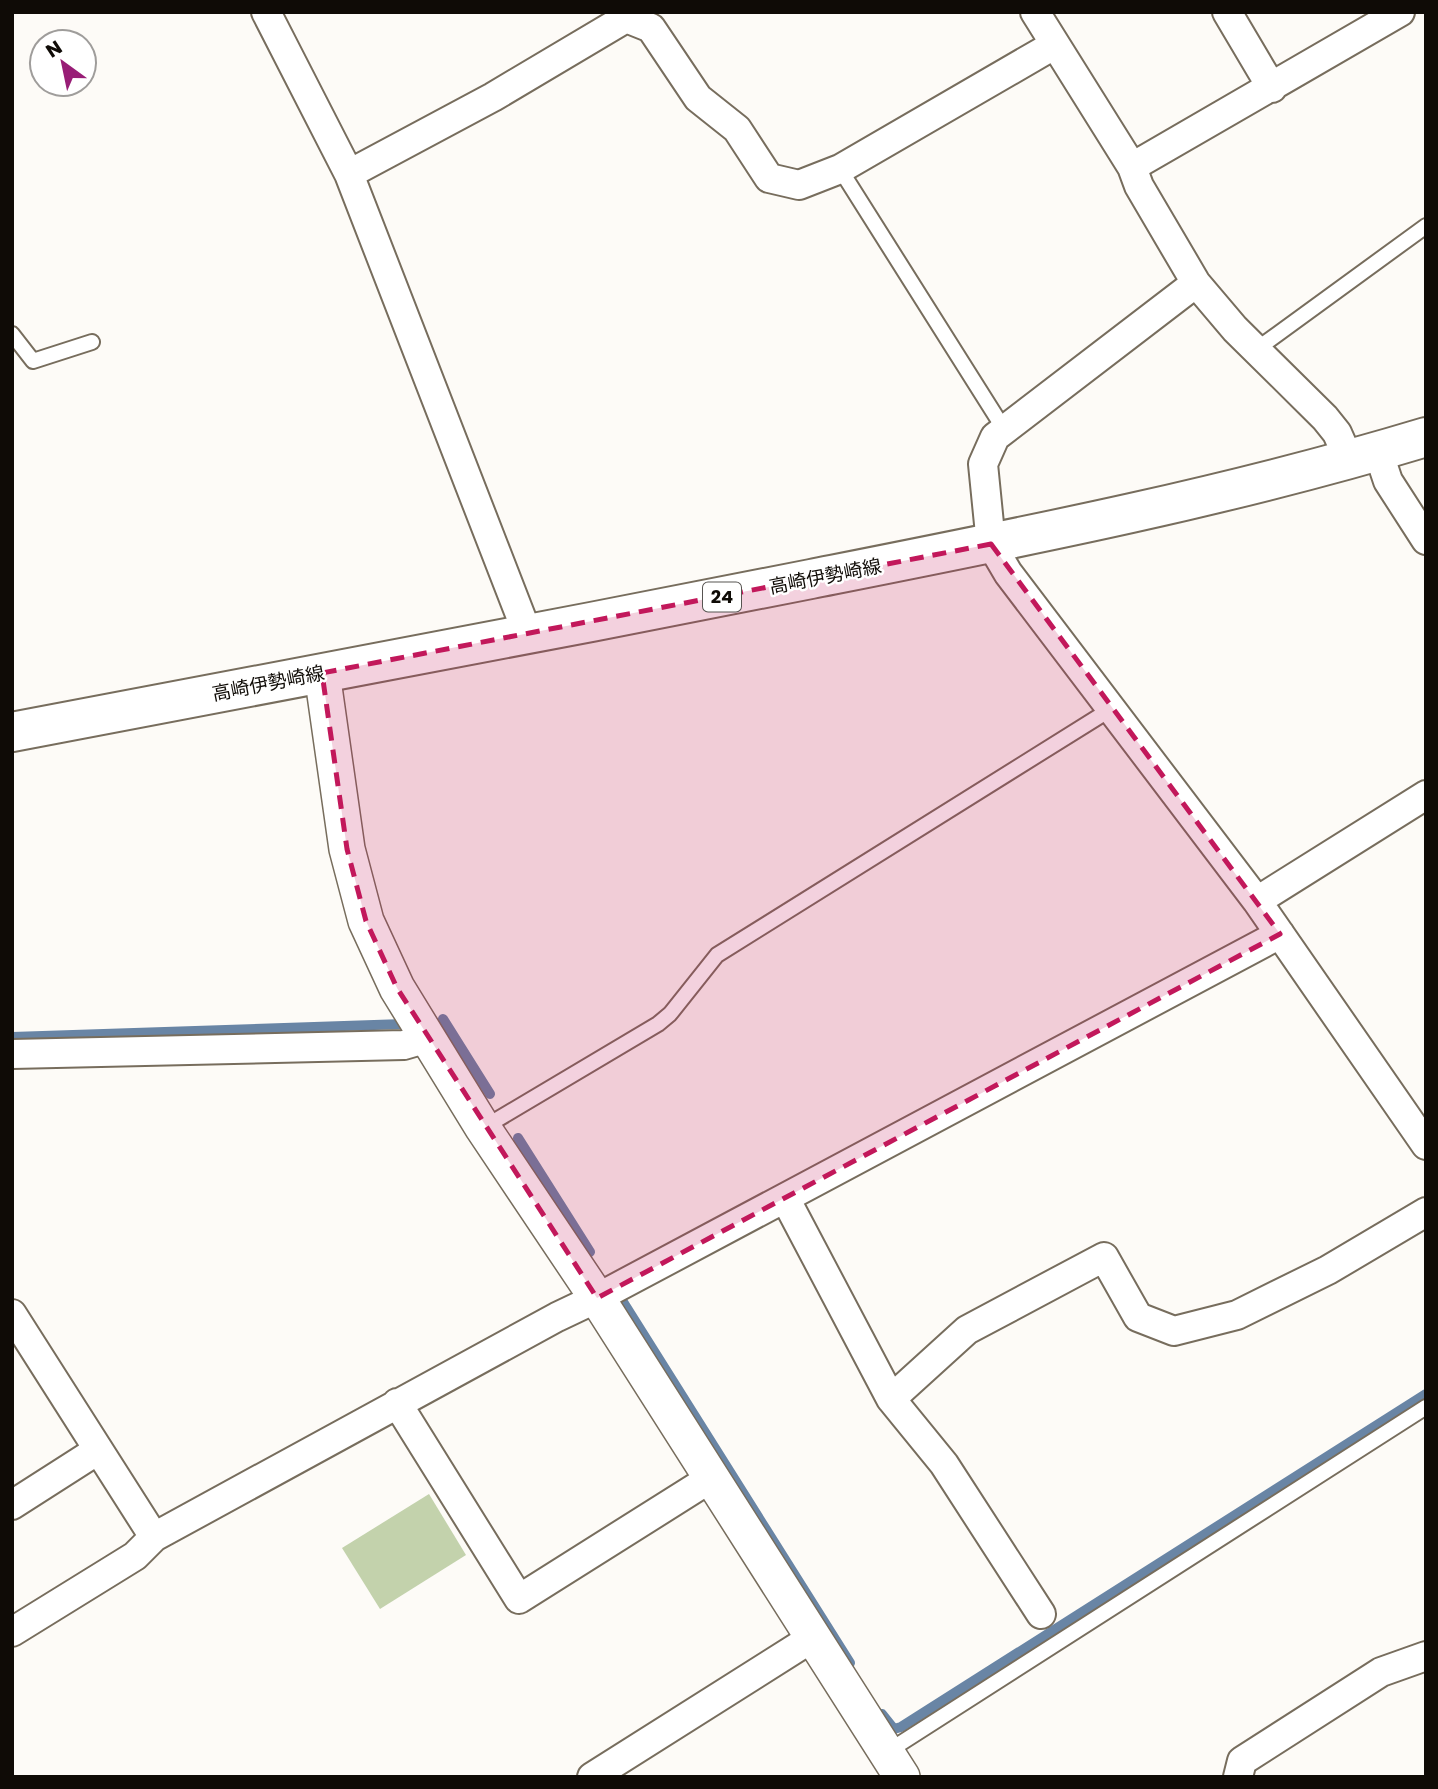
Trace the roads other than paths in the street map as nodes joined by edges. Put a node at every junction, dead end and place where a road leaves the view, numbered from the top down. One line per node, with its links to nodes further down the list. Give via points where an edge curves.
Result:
1 (266, 12): 9 (street)
2 (1035, 12): 5 (street)
3 (1227, 12): 6 (street)
4 (1400, 12): 6 (street)
5 (1054, 45): 7 (street); 8 (street)
6 (1272, 88): 7 (street)
7 (1132, 167): 11 (street)
8 (840, 169): 9 (street, via 799,185 769,177 737,129 698,98 652,28 626,18 493,97); 15 (lane)
9 (349, 174): 20 (street)
10 (1426, 226): 14 (lane)
11 (1196, 283): 14 (street); 15 (street)
12 (12, 334): 13 (lane, via 33,361)
13 (92, 342)
14 (1257, 349): 17 (street)
15 (1004, 429): 19 (street, via 995,437 983,464)
16 (1426, 437): 17 (main road, 高崎伊勢崎線 / 24)
17 (1364, 455): 18 (street, via 1388,481); 19 (main road, 高崎伊勢崎線 / 24, via 1193,500)
18 (1426, 540)
19 (991, 544): 20 (main road, 高崎伊勢崎線 / 24); 22 (street)
20 (528, 635): 21 (main road, 高崎伊勢崎線 / 24)
21 (322, 673): 23 (main road, 高崎伊勢崎線 / 24); 27 (street, via 347,849 366,921 397,988)
22 (1111, 709): 25 (street); 29 (lane, via 717,954 658,1024)
23 (12, 732)
24 (1426, 795): 25 (street)
25 (1257, 901): 26 (street)
26 (1280, 934): 30 (street); 31 (street)
27 (428, 1038): 28 (street, via 404,1045); 29 (street)
28 (12, 1054)
29 (483, 1128): 33 (street)
30 (1426, 1145)
31 (785, 1198): 33 (street); 35 (street)
32 (1426, 1212): 35 (street, via 1328,1270 1237,1315 1174,1331 1138,1317 1104,1256 967,1330)
33 (597, 1298): 36 (street); 39 (street)
34 (12, 1314): 38 (street)
35 (891, 1399): 42 (street, via 944,1464)
36 (397, 1403): 39 (street, via 519,1599); 41 (street)
37 (1426, 1407): 46 (lane)
38 (98, 1450): 40 (street); 41 (street)
39 (711, 1478): 44 (street)
40 (12, 1505)
41 (154, 1537): 43 (street, via 135,1556)
42 (1041, 1614)
43 (12, 1632)
44 (812, 1638): 46 (street); 47 (street)
45 (1426, 1656): 48 (street, via 1381,1672 1242,1761)
46 (894, 1765)
47 (592, 1777)
48 (1238, 1777)

